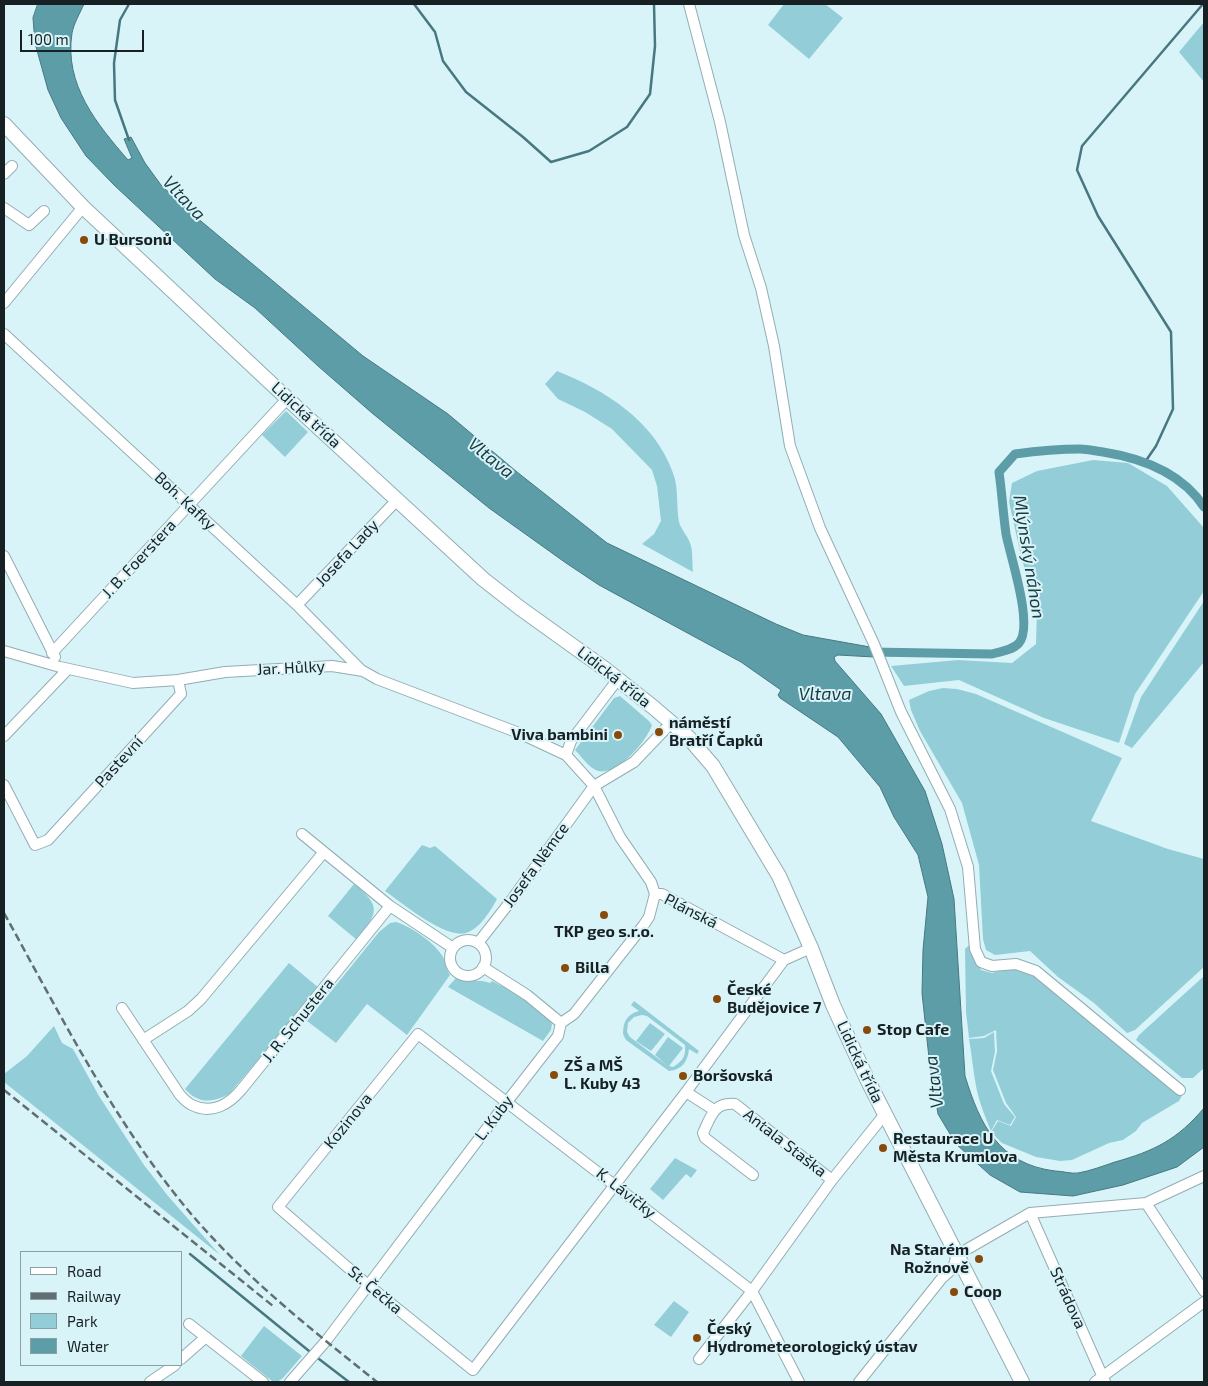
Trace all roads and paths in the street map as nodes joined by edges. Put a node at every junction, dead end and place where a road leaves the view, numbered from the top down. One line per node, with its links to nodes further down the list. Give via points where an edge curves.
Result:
1 (689, 4): 39 (street, via 720,122 744,236 762,288 790,446 820,528 901,712 950,808 968,867 975,949 981,962 992,966 1016,964 1036,971)
2 (4, 124): 5 (street, Lidická třída)
3 (12, 166): 4 (street)
4 (4, 174)
5 (83, 207): 8 (street); 10 (street, Lidická třída)
6 (4, 208): 7 (street, via 29,225)
7 (44, 211)
8 (4, 303)
9 (4, 334): 12 (street, Boh. Kafky)
10 (287, 399): 11 (street, Lidická třída); 12 (street, J. B. Foerstera)
11 (397, 500): 14 (street, Josefa Lady); 19 (street, Lidická třída, via 493,588)
12 (189, 505): 14 (street, Boh. Kafky); 16 (street, J. B. Foerstera)
13 (4, 556): 16 (street)
14 (297, 606): 18 (street, Boh. Kafky)
15 (4, 651): 17 (street, Jar. Hůlky)
16 (52, 653): 17 (street)
17 (64, 668): 20 (street, Jar. Hůlky, via 133,683); 22 (street)
18 (363, 671): 20 (street, Jar. Hůlky, via 332,666 265,669); 23 (street, Jar. Hůlky)
19 (618, 679): 21 (street, Lidická třída); 23 (street, via 570,740)
20 (178, 680): 24 (street, Pastevní, via 181,694 48,840 35,845)
21 (672, 722): 25 (street, via 634,762); 32 (street, Lidická třída, via 713,766 727,788 779,876)
22 (4, 736)
23 (566, 755): 25 (street, Plánská)
24 (4, 785)
25 (594, 786): 28 (street, Plánská); 30 (street, Josefa Němce)
26 (302, 834): 27 (street)
27 (324, 852): 29 (street); 38 (street, via 201,999)
28 (655, 894): 33 (street, Plánská, via 662,894); 36 (street, L. Kuby, via 649,917 574,1014)
29 (390, 906): 31 (street); 38 (street, J. R. Schustera, via 231,1101 219,1108 204,1109 191,1105 180,1095)
30 (478, 943): 31 (street, via 464,940); 34 (street, via 485,954)
31 (453, 948): 34 (street, via 450,961 457,973 471,976)
32 (811, 948): 33 (street); 43 (street, Lidická třída, via 833,1005)
33 (784, 960): 40 (street)
34 (483, 967): 36 (street, via 527,994)
35 (122, 1008): 38 (street)
36 (561, 1023): 41 (street, L. Kuby, via 558,1036)
37 (418, 1034): 41 (street, K. Lávičky); 49 (street, Kozinova)
38 (143, 1040)
39 (1180, 1090)
40 (686, 1092): 42 (street); 47 (street)
41 (506, 1102): 47 (street, K. Lávičky); 52 (street, L. Kuby)
42 (714, 1110): 44 (street, via 703,1133 704,1138); 46 (street, Antala Staška, via 725,1103 735,1104)
43 (885, 1114): 46 (street, Antala Staška); 51 (street, Lidická třída)
44 (753, 1175)
45 (1204, 1176): 48 (street)
46 (832, 1180): 53 (street, Antala Staška)
47 (615, 1184): 52 (street, St. Čečka, via 473,1370); 53 (street, K. Lávičky)
48 (1146, 1203): 50 (street); 54 (street)
49 (278, 1207): 52 (street, St. Čečka)
50 (1030, 1213): 51 (street); 61 (street, Strádova)
51 (957, 1255): 66 (street, via 953,1268); 67 (street, Lidická třída)
52 (368, 1285): 64 (street, L. Kuby)
53 (752, 1291): 59 (street, Antala Staška); 65 (street, K. Lávičky)
54 (1204, 1291)
55 (1204, 1302): 61 (street)
56 (189, 1324): 57 (street)
57 (206, 1337): 58 (street); 63 (street)
58 (182, 1358)
59 (699, 1360)
60 (174, 1366): 62 (street)
61 (1101, 1381)
62 (150, 1382)
63 (263, 1382)
64 (290, 1382)
65 (799, 1382)
66 (859, 1382)
67 (1022, 1382)

